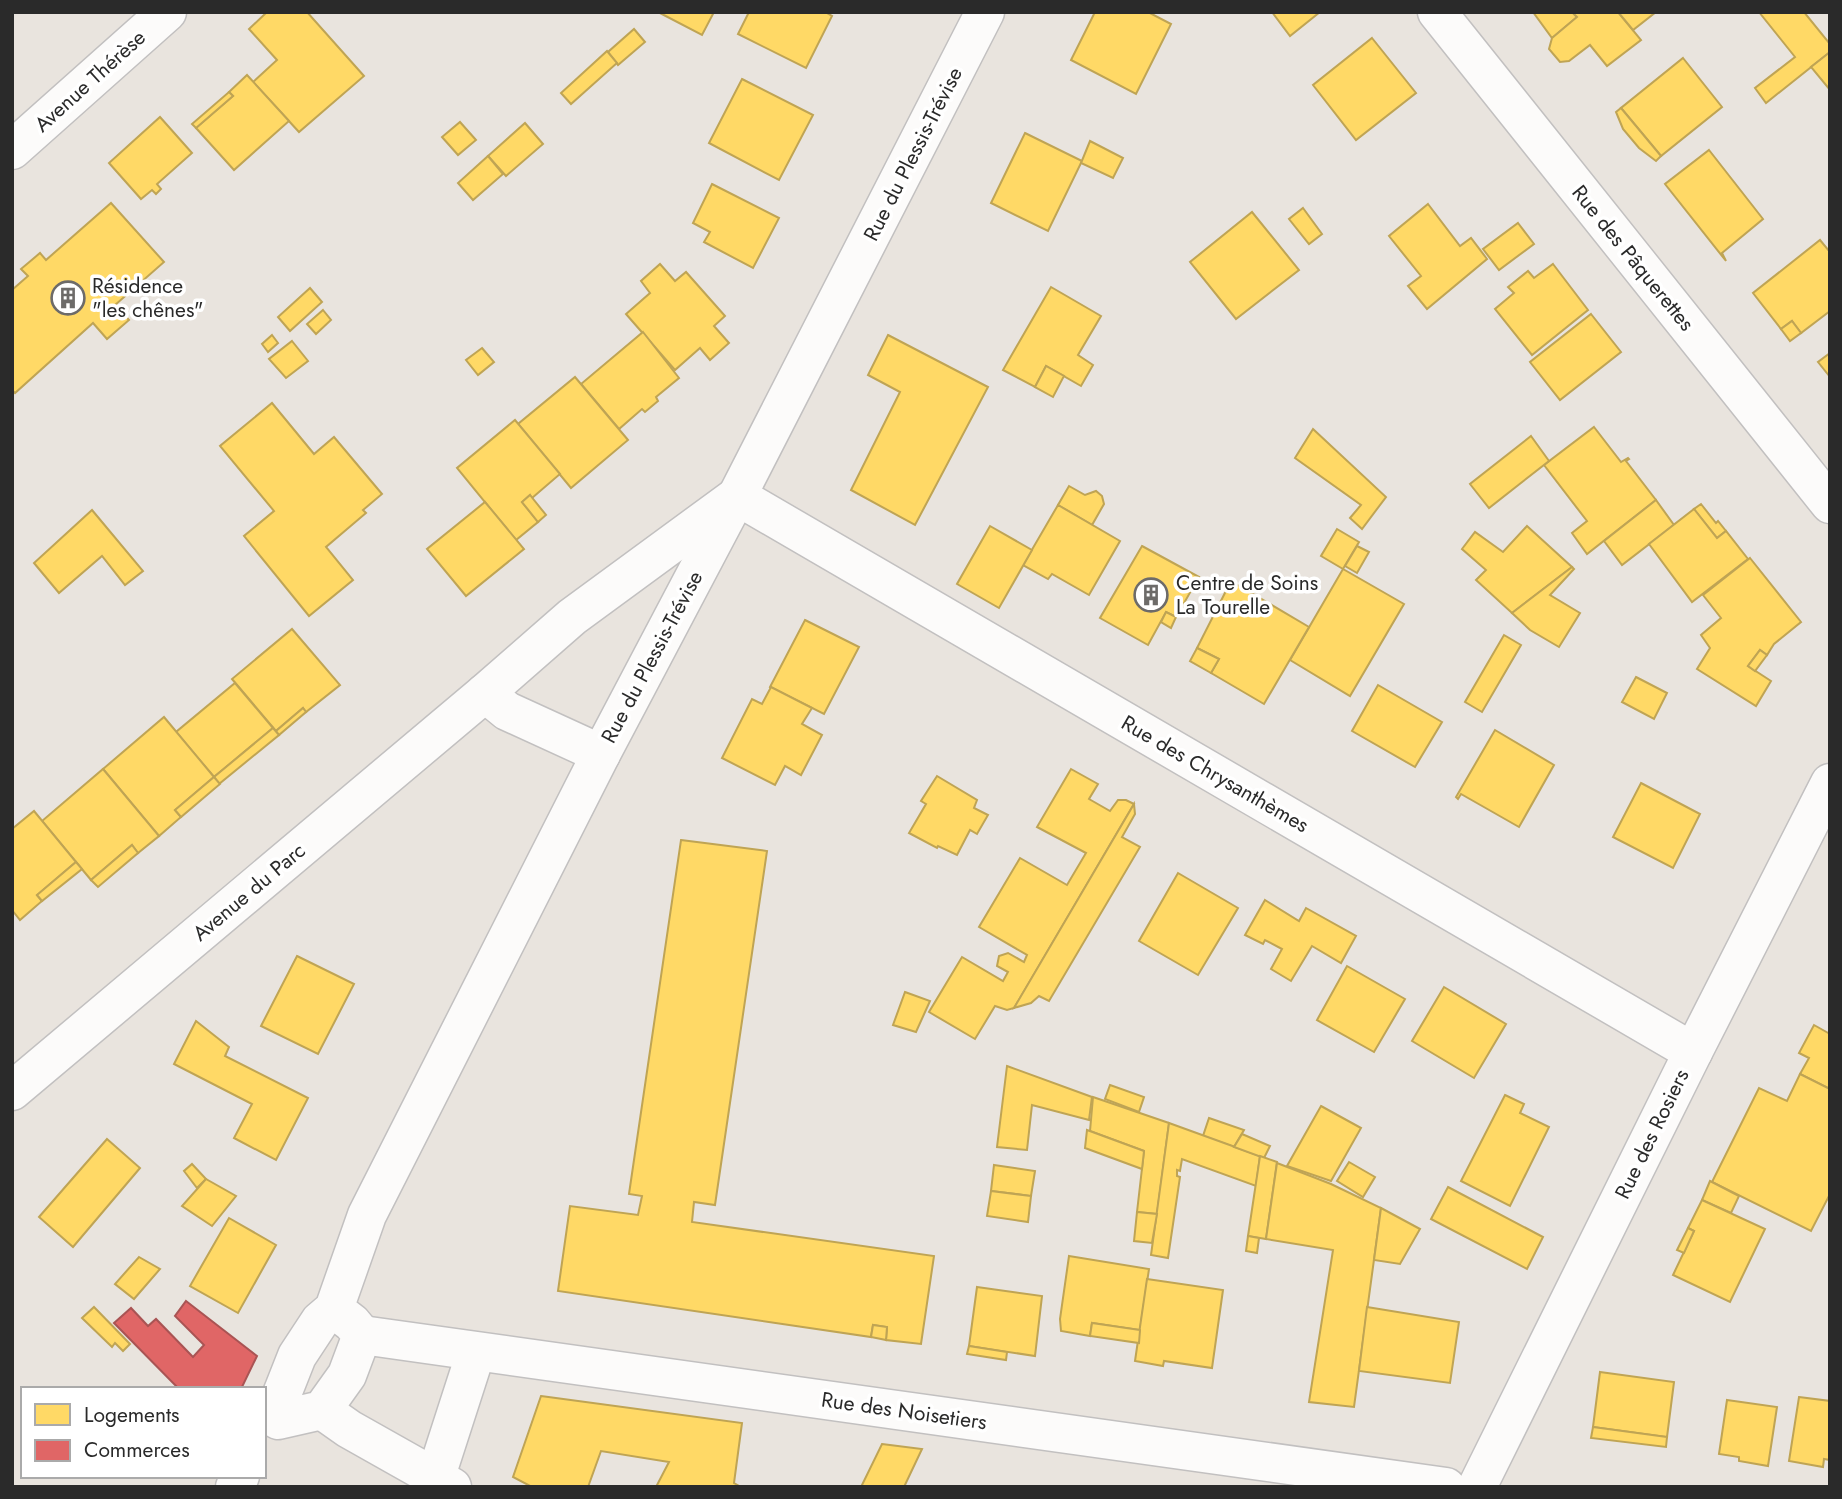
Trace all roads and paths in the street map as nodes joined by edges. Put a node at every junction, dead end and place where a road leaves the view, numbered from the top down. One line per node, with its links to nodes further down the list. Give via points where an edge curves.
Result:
1 (167, 12): 4 (street, Avenue Thérèse)
2 (985, 12): 5 (street, Rue du Plessis-Trévise)
3 (1437, 12): 6 (street, Rue des Pâquerettes)
4 (12, 150)
5 (737, 496): 7 (street, Avenue du Parc, via 572,617); 8 (street, Rue du Plessis-Trévise); 10 (street, Rue des Chrysanthèmes)
6 (1830, 504)
7 (485, 693): 8 (street, via 507,711); 11 (street, Avenue du Parc)
8 (601, 754): 12 (street, Rue du Plessis-Trévise, via 367,1215)
9 (1830, 783): 10 (street, Rue des Rosiers)
10 (1693, 1052): 19 (street, Rue des Rosiers)
11 (12, 1091)
12 (334, 1309): 13 (street); 16 (street, Rue du Plessis-Trévise, via 320,1321 297,1356)
13 (362, 1335): 14 (street, Rue des Noisetiers); 15 (street, via 347,1375)
14 (476, 1352): 17 (street); 18 (street, Rue des Noisetiers)
15 (322, 1410): 16 (street, Rue du Plessis-Trévise); 17 (street)
16 (271, 1429)
17 (443, 1483)
18 (1447, 1487)
19 (1477, 1487)

